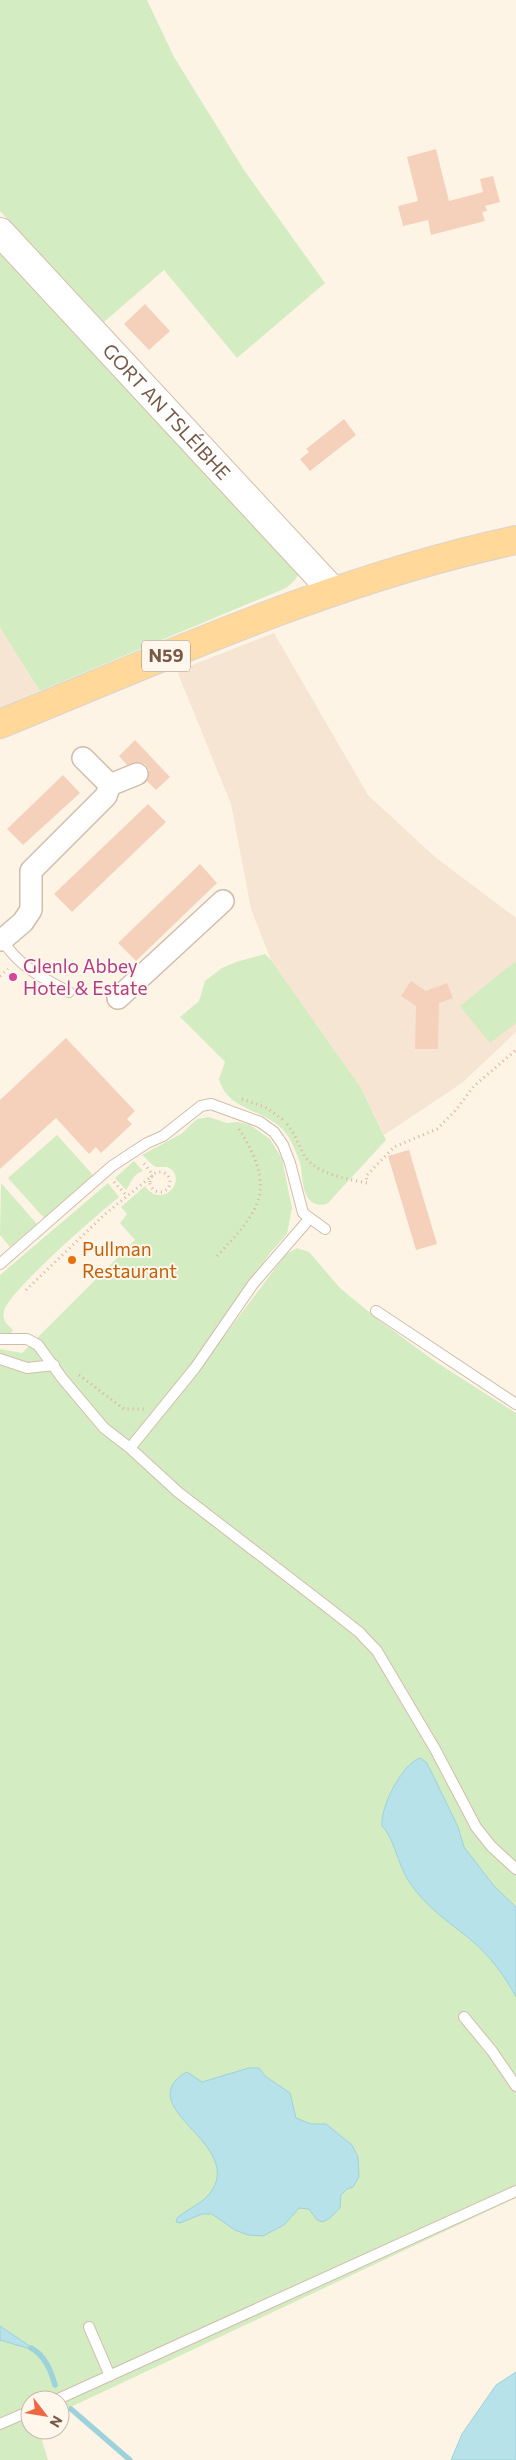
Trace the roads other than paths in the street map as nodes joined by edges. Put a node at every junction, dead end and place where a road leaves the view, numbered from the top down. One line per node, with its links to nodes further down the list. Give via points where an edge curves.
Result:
1 (0, 232): 3 (street, GORT AN TSLÉIBHE)
2 (516, 540): 3 (main road, N59, via 410,565)
3 (333, 591): 4 (main road, N59)
4 (0, 724)
5 (82, 758): 7 (street)
6 (137, 774): 7 (street)
7 (110, 785): 9 (street, via 106,796 31,871 31,910 24,922)
8 (223, 901): 11 (street)
9 (1, 938): 10 (lane, via 20,962 38,976)
10 (69, 992)
11 (118, 998)
12 (310, 1218): 13 (lane); 14 (lane, via 303,1213 290,1163 274,1132 260,1122 211,1104 201,1106 163,1136 106,1172); 20 (lane, via 253,1284 195,1368)
13 (325, 1229)
14 (0, 1264)
15 (376, 1311): 19 (lane)
16 (0, 1339): 18 (lane, via 26,1339 38,1345)
17 (0, 1359): 18 (lane, via 28,1368)
18 (54, 1366): 20 (lane, via 104,1428)
19 (516, 1404)
20 (130, 1448): 21 (lane, via 178,1492 359,1632 377,1652 435,1749 476,1827)
21 (516, 1869)
22 (464, 2017): 23 (lane)
23 (516, 2086)
24 (516, 2191): 26 (lane)
25 (89, 2327): 26 (lane)
26 (110, 2376): 27 (lane)
27 (70, 2394)
28 (20, 2415): 29 (lane)
29 (0, 2424)

